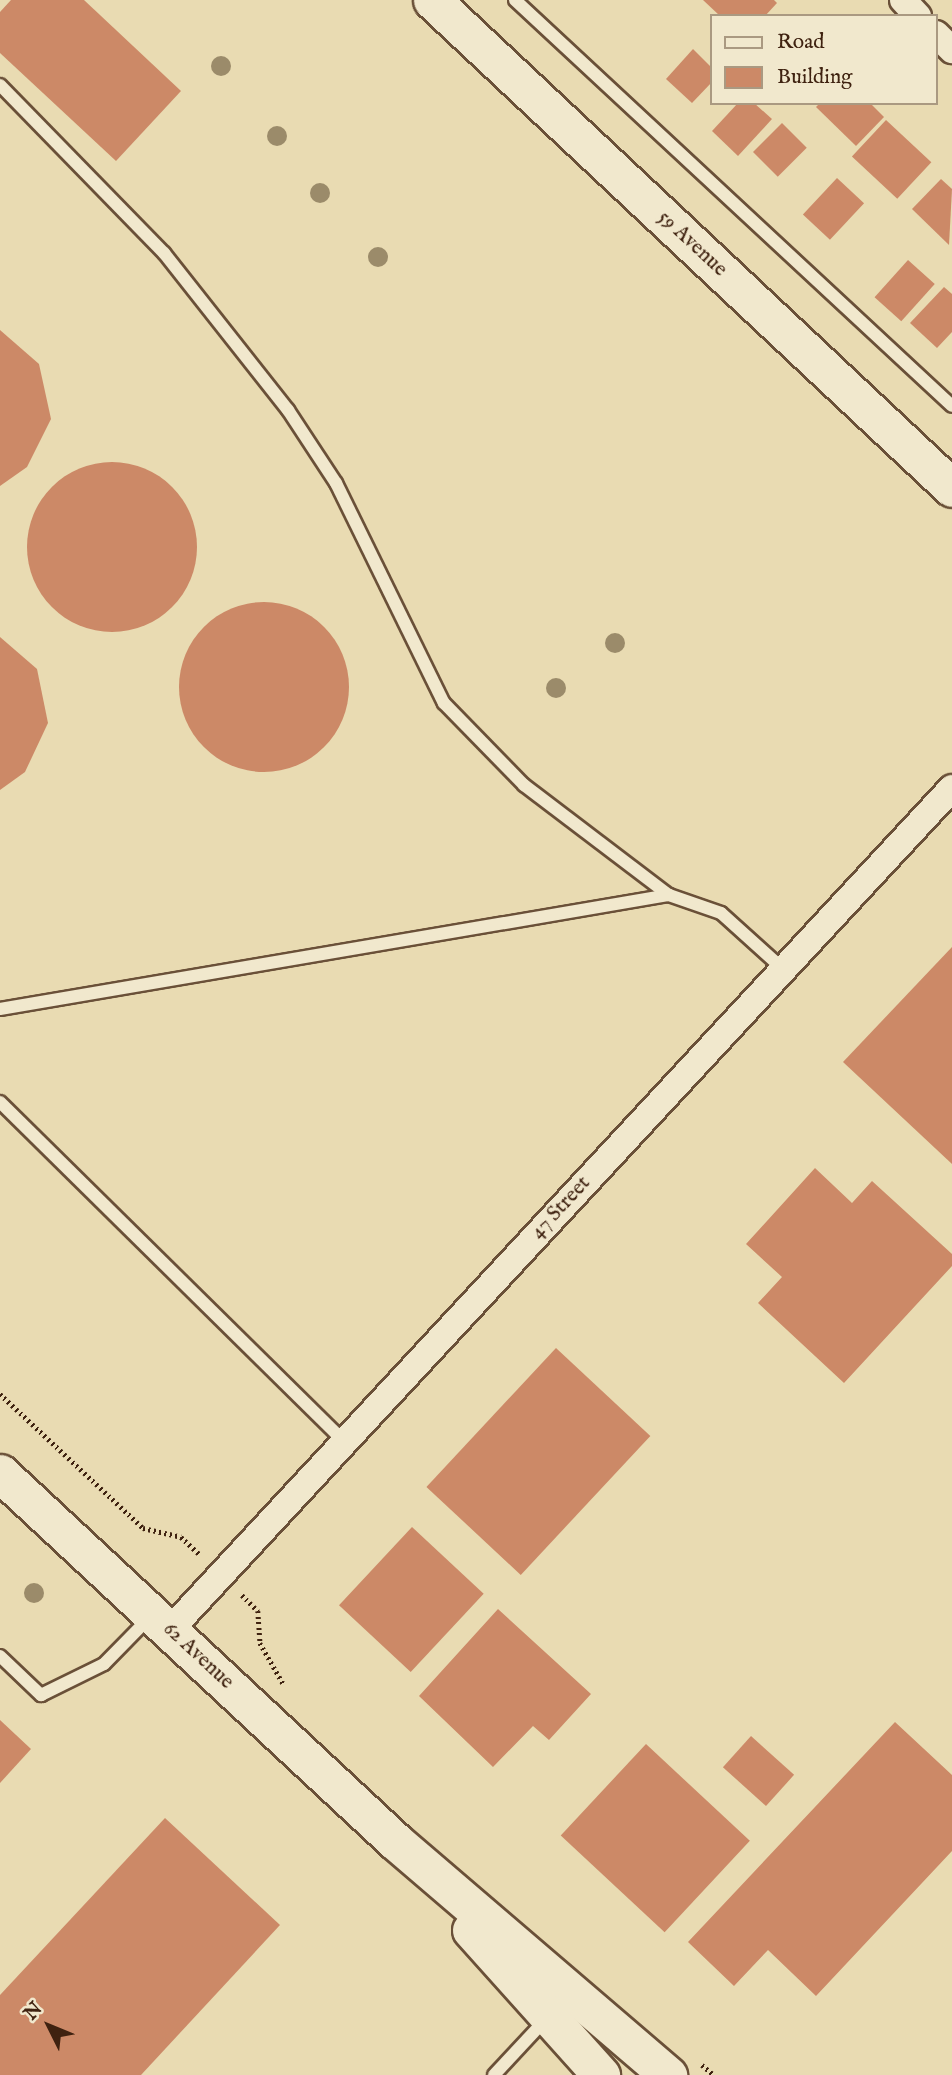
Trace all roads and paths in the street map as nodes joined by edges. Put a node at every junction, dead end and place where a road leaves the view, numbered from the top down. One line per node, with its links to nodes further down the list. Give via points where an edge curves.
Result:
1 (432, 0): 9 (main road, 59 Avenue)
2 (515, 0): 8 (lane)
3 (903, 0): 4 (street)
4 (916, 14)
5 (938, 36): 6 (street)
6 (952, 50)
7 (0, 85): 11 (lane, via 164,253 288,410 336,483 444,703 524,785)
8 (952, 406)
9 (952, 488)
10 (952, 788): 12 (street, 47 Street)
11 (669, 895): 12 (lane, via 721,913); 13 (lane)
12 (783, 970): 16 (street, 47 Street)
13 (0, 1009)
14 (0, 1102): 16 (lane)
15 (0, 1394): 18 (path, via 143,1528)
16 (344, 1441): 20 (street, 47 Street)
17 (0, 1473): 20 (main road, 62 Avenue)
18 (181, 1537)
19 (258, 1611): 22 (path, via 264,1655)
20 (162, 1622): 21 (lane, via 104,1664 41,1695); 23 (main road, 62 Avenue)
21 (0, 1656)
22 (294, 1695)
23 (395, 1841): 24 (main road, 62 Avenue); 25 (main road, 62 Avenue)
24 (571, 1991): 25 (lane); 26 (main road, 62 Avenue)
25 (547, 2018): 27 (lane); 28 (main road, 62 Avenue)
26 (683, 2068): 29 (path)
27 (494, 2075)
28 (601, 2075)
29 (714, 2075)

